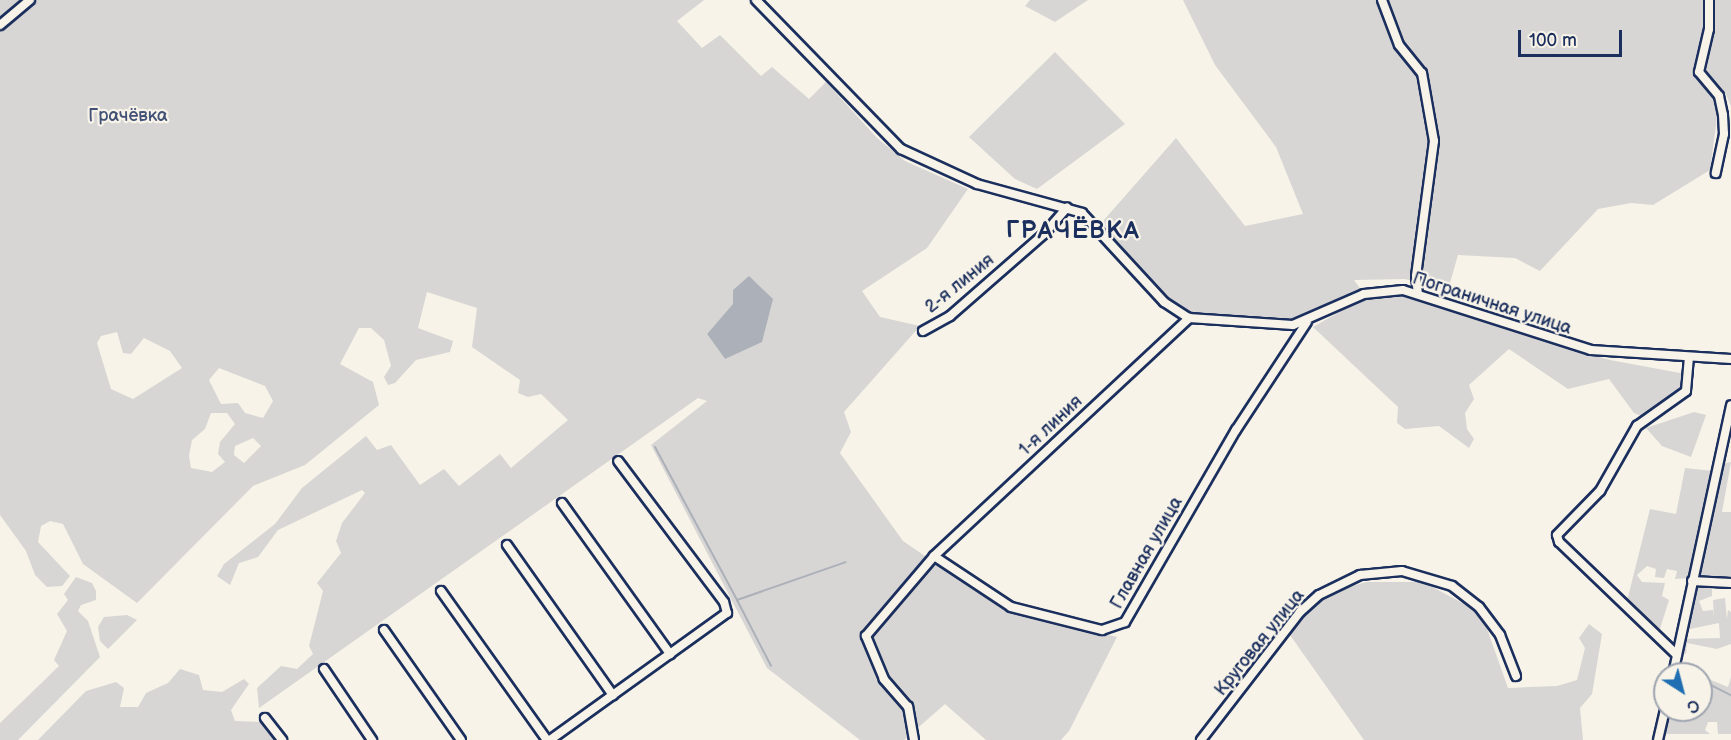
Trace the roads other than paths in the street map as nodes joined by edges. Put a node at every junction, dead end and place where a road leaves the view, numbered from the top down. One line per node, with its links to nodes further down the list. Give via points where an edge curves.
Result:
1 (30, 0): 5 (street)
2 (756, 0): 7 (street, Пограничная улица, via 901,149 945,173)
3 (1382, 0): 8 (street, via 1399,45 1422,73 1434,141 1416,276)
4 (1709, 0): 6 (street, via 1709,29 1699,72 1719,96 1723,115 1724,134)
5 (0, 25)
6 (1716, 173)
7 (1067, 208): 9 (street, Пограничная улица, via 1082,213 1164,302); 11 (street, 2-я линия, via 1044,234 950,316)
8 (1418, 294): 10 (street, Пограничная улица, via 1388,290 1364,294); 12 (street, Пограничная улица, via 1591,350)
9 (1190, 318): 10 (street, Пограничная улица, via 1293,325); 18 (street, 1-я линия)
10 (1307, 322): 18 (street, Главная улица, via 1236,430 1125,622 1102,630 1011,607)
11 (923, 331)
12 (1689, 359): 13 (street, Пограничная улица); 24 (street, via 1686,391 1637,426 1600,491 1557,535 1559,542)
13 (1731, 359)
14 (1731, 405): 19 (street)
15 (618, 461): 23 (street, via 728,610)
16 (562, 503): 23 (street)
17 (507, 545): 28 (street)
18 (934, 556): 35 (street, 1-я линия, via 866,636 884,679 908,707)
19 (1692, 580): 20 (street); 24 (street)
20 (1731, 583)
21 (441, 591): 34 (street)
22 (384, 630): 33 (street)
23 (670, 654): 28 (street)
24 (1677, 655): 25 (street)
25 (1676, 662)
26 (324, 669): 32 (street)
27 (1516, 676): 36 (street, Круговая улица, via 1500,634 1479,607 1452,586 1402,572 1360,575 1319,595 1300,612)
28 (613, 695): 34 (street)
29 (266, 718): 31 (street)
30 (1662, 722): 37 (street)
31 (282, 740)
32 (372, 740)
33 (461, 740)
34 (549, 740)
35 (914, 740)
36 (1202, 740)
37 (1658, 740)

